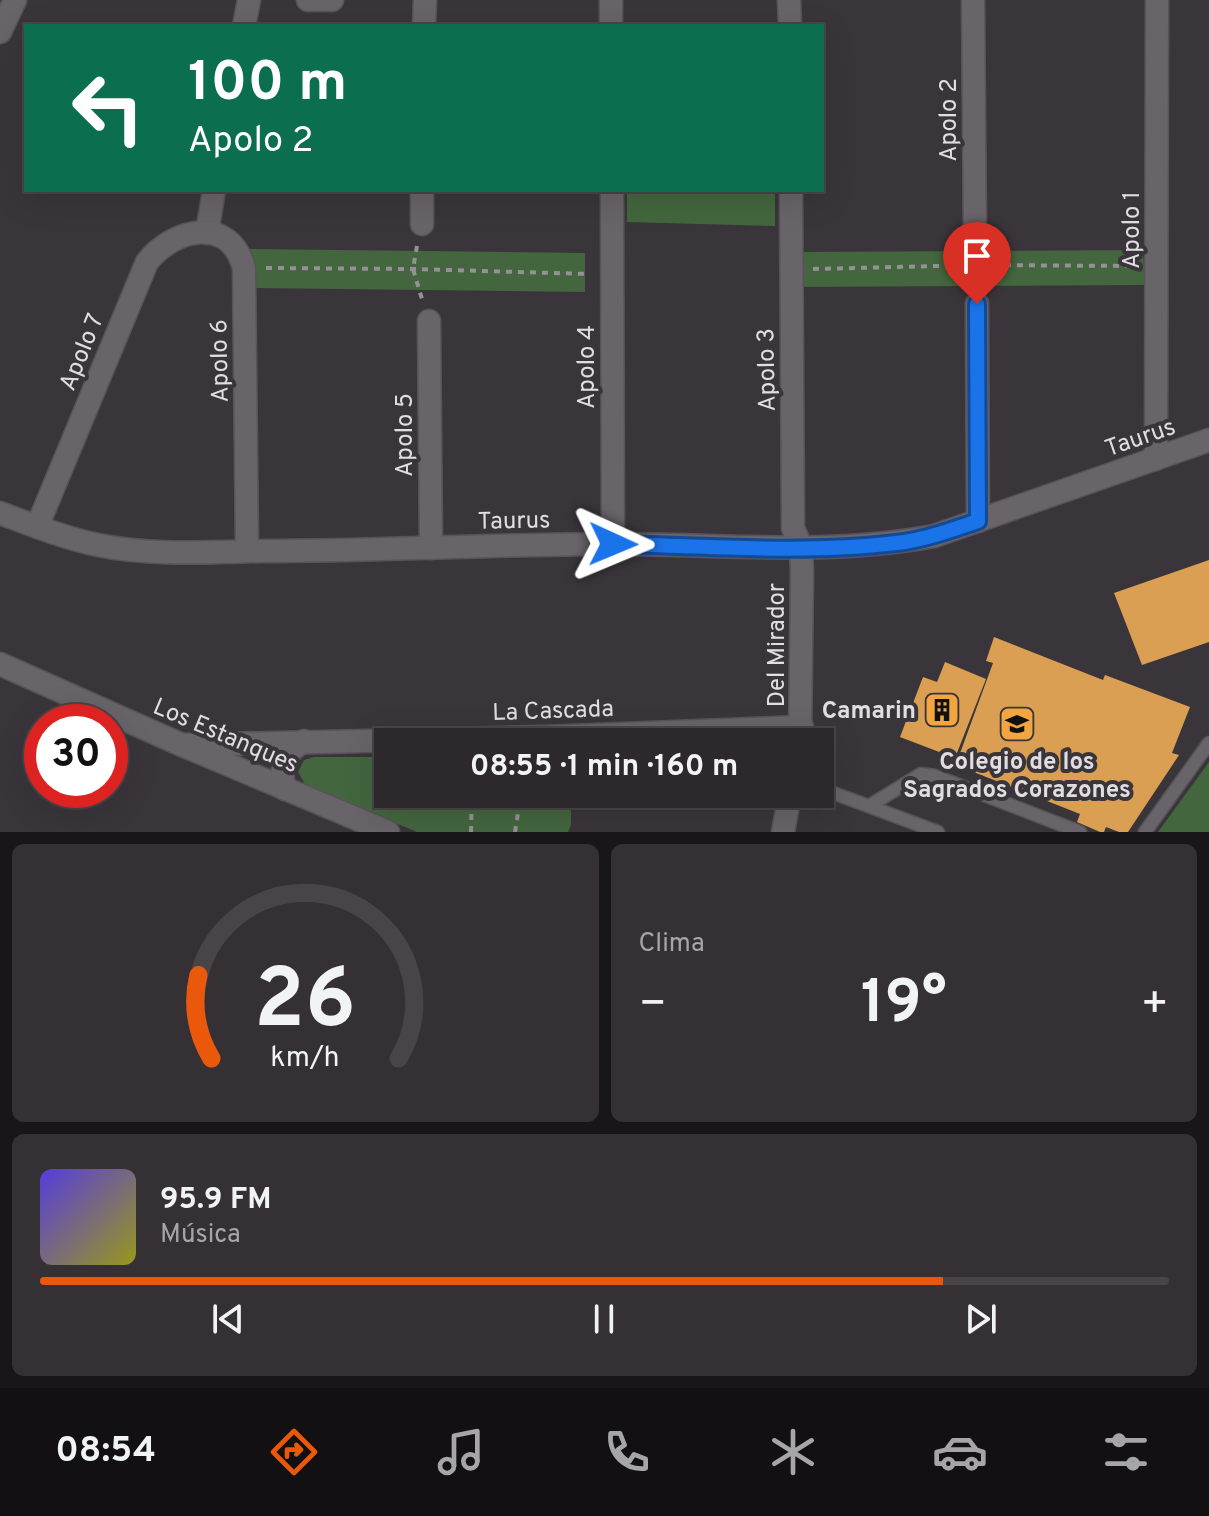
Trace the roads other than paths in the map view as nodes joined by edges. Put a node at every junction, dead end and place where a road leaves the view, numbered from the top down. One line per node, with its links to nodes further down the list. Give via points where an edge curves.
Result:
1 (15, 0): 14 (street)
2 (249, 0): 10 (street)
3 (308, 0): 4 (street)
4 (332, 0)
5 (425, 0): 11 (street)
6 (611, 0): 12 (street)
7 (789, 0): 13 (street)
8 (973, 0): 21 (street, Apolo 2)
9 (1157, 0): 25 (street, Apolo 1)
10 (244, 24)
11 (424, 24)
12 (611, 24)
13 (790, 24)
14 (0, 32)
15 (214, 192): 20 (street)
16 (422, 192): 19 (street)
17 (612, 192): 29 (street, Apolo 4)
18 (791, 192): 30 (street, Apolo 3, via 793,528)
19 (422, 224)
20 (207, 233): 28 (street, Apolo 7, via 178,237 147,262); 32 (street, Apolo 6, via 235,246 244,268)
21 (975, 239)
22 (977, 304): 27 (street)
23 (429, 321): 31 (street, Apolo 5)
24 (1209, 440): 25 (street, Taurus)
25 (1156, 459): 27 (street, Taurus)
26 (0, 513): 28 (street, Taurus)
27 (978, 521): 30 (street, Taurus, via 897,543)
28 (37, 527): 32 (street, Taurus, via 130,549)
29 (613, 544): 30 (street, Taurus); 31 (street, Taurus)
30 (801, 547): 34 (street, Del Mirador)
31 (431, 548): 32 (street, Taurus)
32 (247, 551)
33 (0, 664): 38 (street, Los Estanques)
34 (801, 728)
35 (374, 740): 36 (street, La Cascada)
36 (304, 741): 38 (street, La Cascada); 39 (street, via 286,758)
37 (1209, 743): 47 (lane)
38 (182, 745): 39 (street, Los Estanques)
39 (285, 789): 43 (street, Los Estanques)
40 (834, 793): 41 (lane)
41 (869, 806): 45 (lane); 46 (lane, via 921,774)
42 (787, 808): 44 (street)
43 (388, 832)
44 (783, 832)
45 (938, 832)
46 (1080, 832)
47 (1145, 832)

